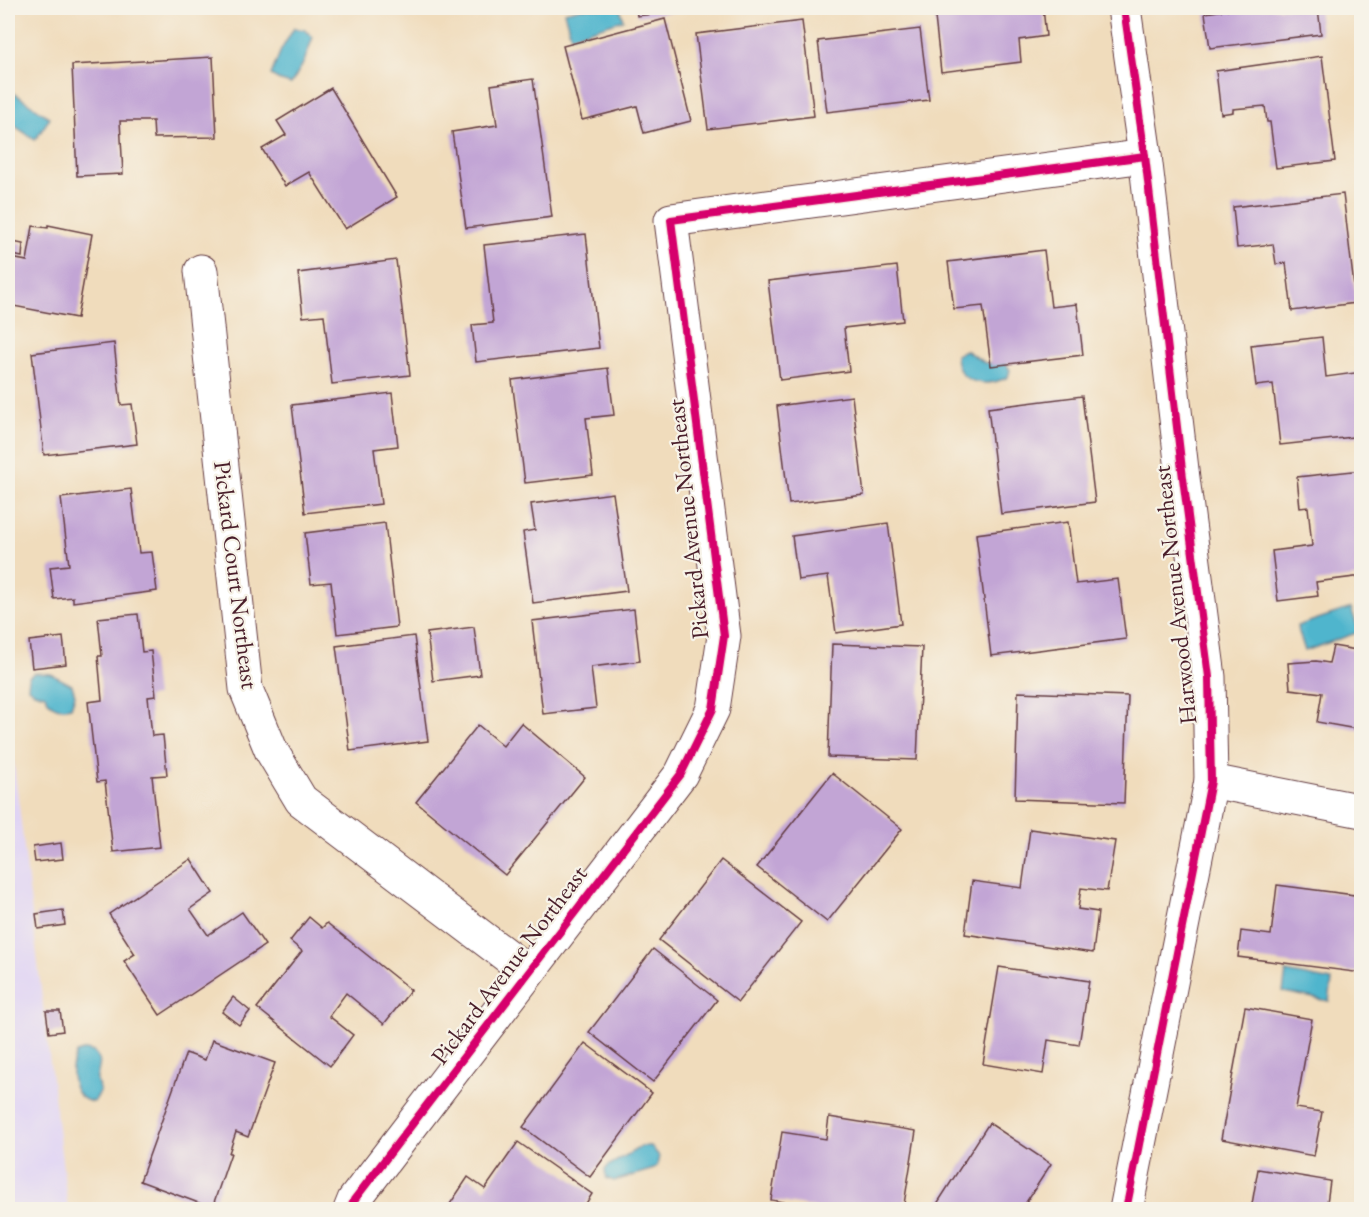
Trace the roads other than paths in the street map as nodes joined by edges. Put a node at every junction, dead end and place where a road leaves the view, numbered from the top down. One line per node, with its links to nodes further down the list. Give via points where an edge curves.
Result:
1 (1124, 8): 2 (street, Harwood Avenue Northeast)
2 (1145, 156): 4 (street, Harwood Avenue Northeast, via 1209,677); 6 (street, Pickard Avenue Northeast, via 671,220 724,636 713,709 681,774)
3 (201, 271): 6 (street, Pickard Court Northeast, via 246,689 272,750 301,800)
4 (1211, 781): 5 (street); 8 (street, Harwood Avenue Northeast)
5 (1362, 811)
6 (528, 972): 7 (street, Pickard Avenue Northeast)
7 (350, 1209)
8 (1126, 1209)

